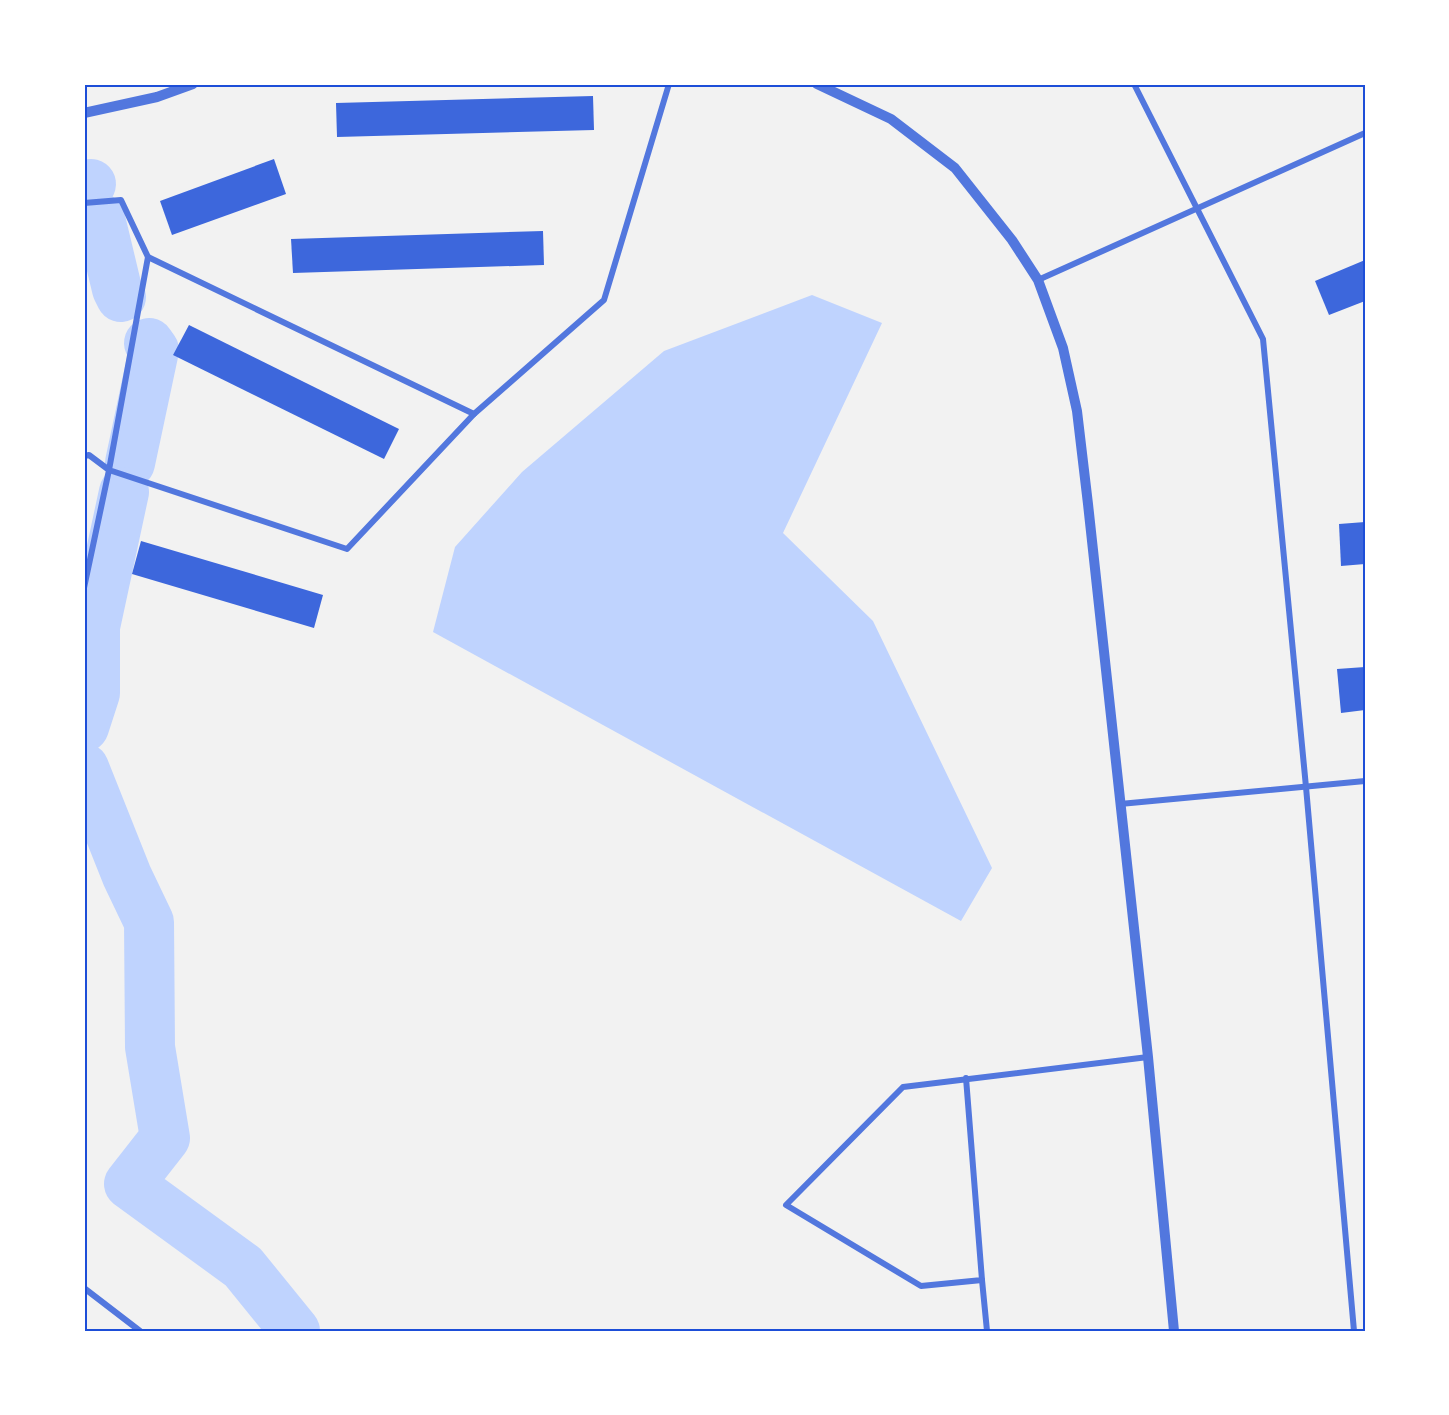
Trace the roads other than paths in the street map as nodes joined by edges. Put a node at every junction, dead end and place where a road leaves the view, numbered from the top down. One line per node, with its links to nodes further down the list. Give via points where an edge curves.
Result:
1 (193, 84): 5 (street, via 157,97)
2 (669, 84): 11 (street, via 604,300)
3 (817, 84): 10 (street, via 891,118 955,168)
4 (1134, 84): 8 (street)
5 (84, 113)
6 (1365, 133): 8 (street)
7 (84, 203): 9 (street, via 121,200)
8 (1198, 209): 10 (street); 16 (street, via 1263,339)
9 (148, 257): 11 (street); 13 (street)
10 (1038, 280): 17 (street, via 1063,348 1077,411)
11 (474, 414): 13 (street, via 347,549)
12 (84, 456): 13 (street, via 89,455)
13 (109, 470): 14 (street)
14 (84, 588)
15 (1365, 781): 16 (street)
16 (1306, 787): 17 (street); 25 (street)
17 (1120, 804): 18 (street)
18 (1148, 1057): 19 (street); 24 (street)
19 (966, 1078): 20 (street); 20 (street, via 903,1087 786,1205 921,1286)
20 (982, 1280): 23 (street)
21 (84, 1288): 22 (street)
22 (140, 1331)
23 (987, 1331)
24 (1174, 1331)
25 (1354, 1331)

